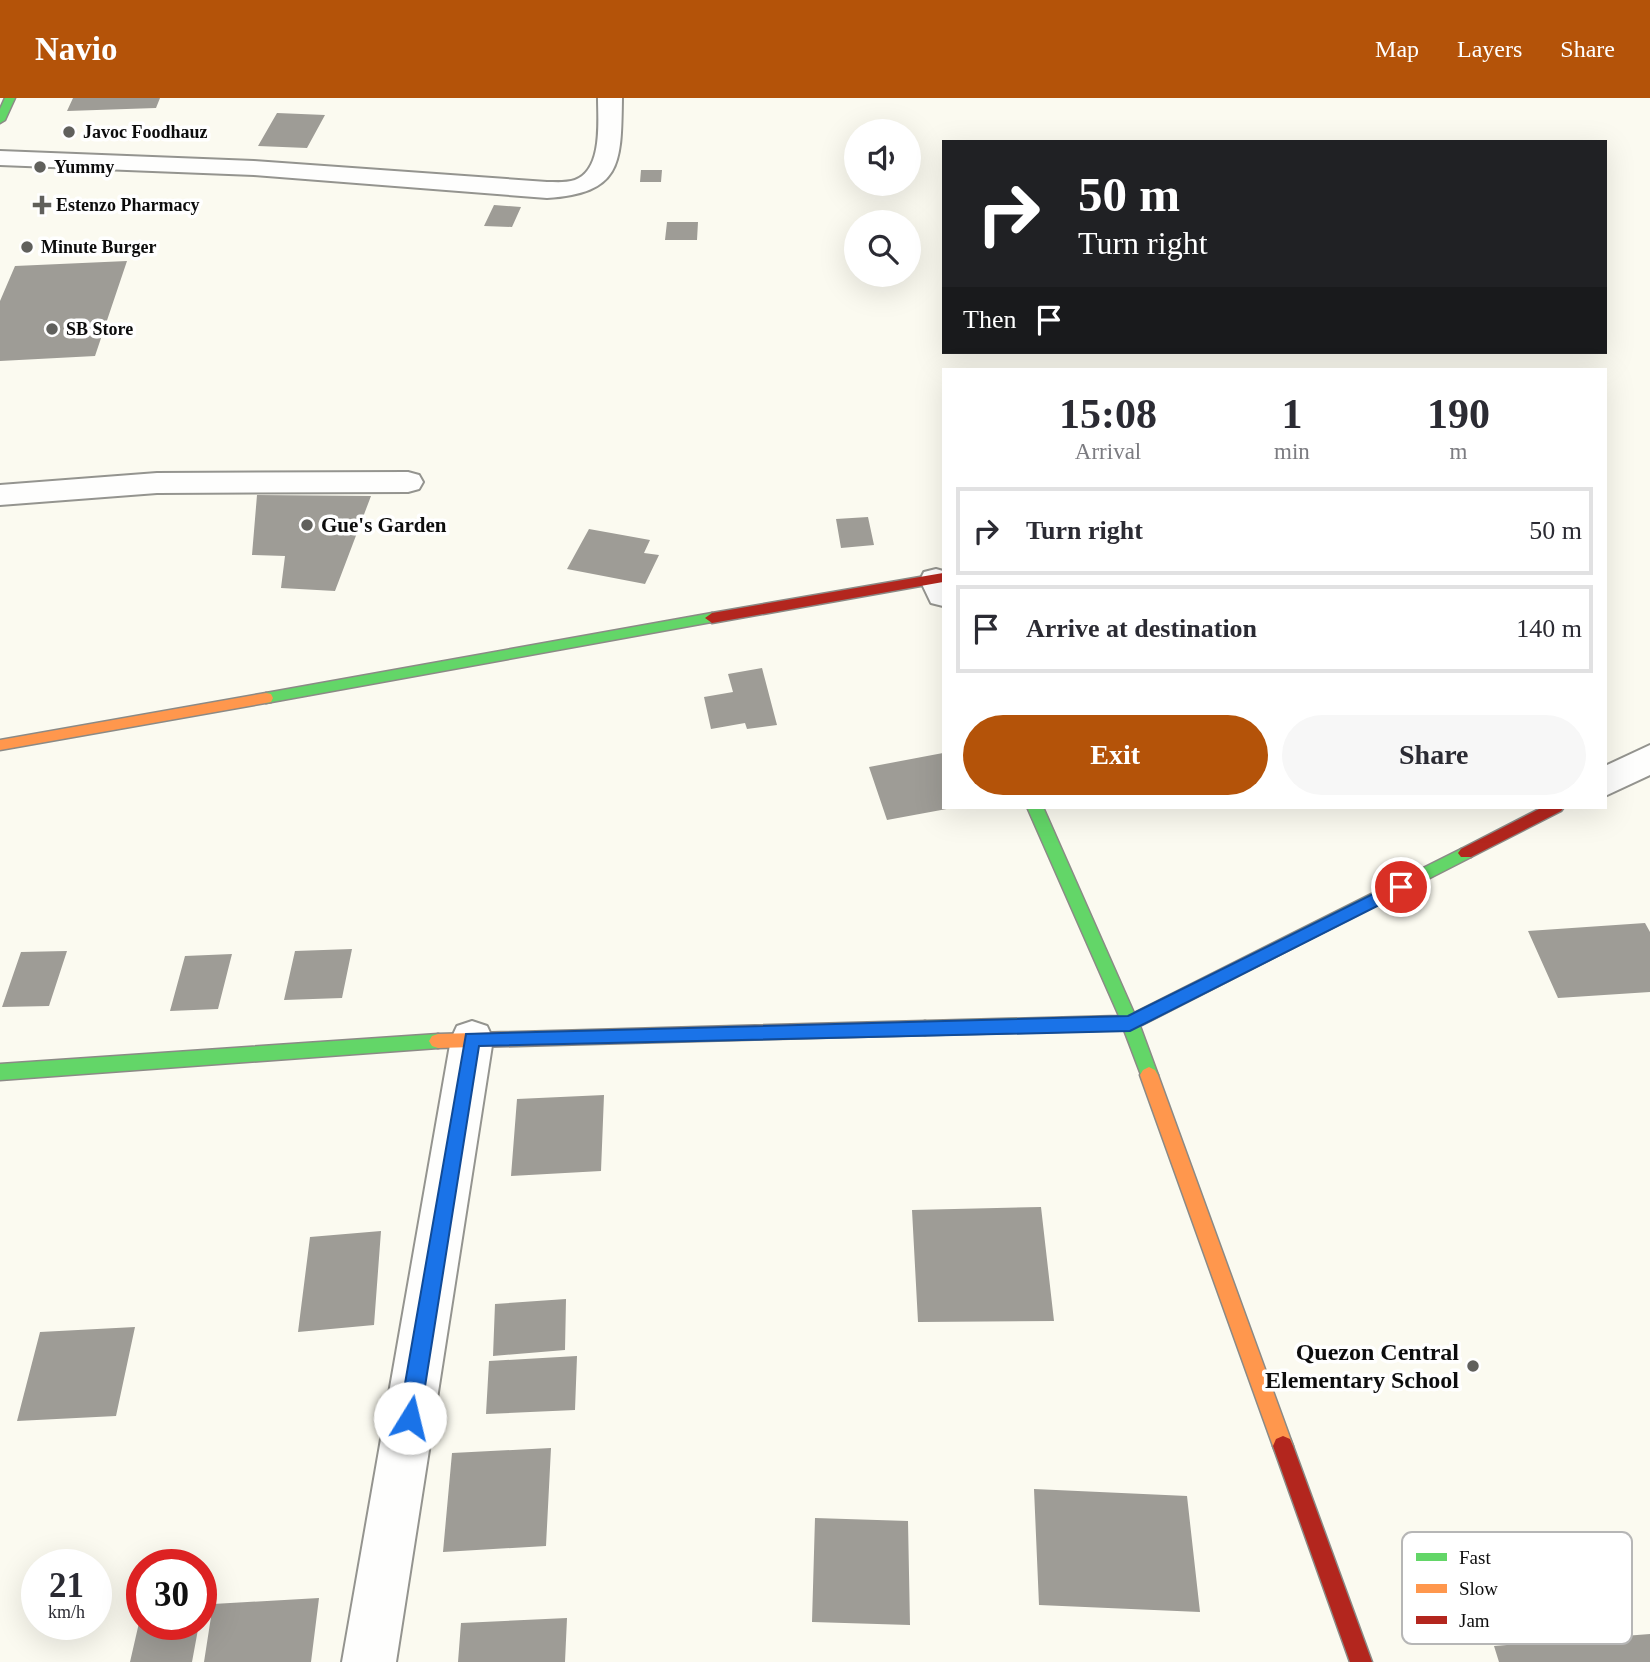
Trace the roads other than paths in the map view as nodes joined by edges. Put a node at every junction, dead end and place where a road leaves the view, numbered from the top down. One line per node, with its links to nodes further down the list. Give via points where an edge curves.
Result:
1 (10, 98): 3 (main road)
2 (610, 98): 4 (street, via 599,173 589,183 572,189 139,161)
3 (0, 120)
4 (0, 158)
5 (408, 482): 6 (street, via 158,483)
6 (0, 495)
7 (941, 584): 8 (main road)
8 (0, 745)
9 (1650, 759): 10 (street)
10 (1607, 781)
11 (1036, 809): 13 (main road)
12 (1552, 809): 13 (main road)
13 (1130, 1023): 14 (main road); 17 (main road)
14 (472, 1039): 15 (main road); 16 (street)
15 (0, 1072)
16 (369, 1662)
17 (1361, 1662)

